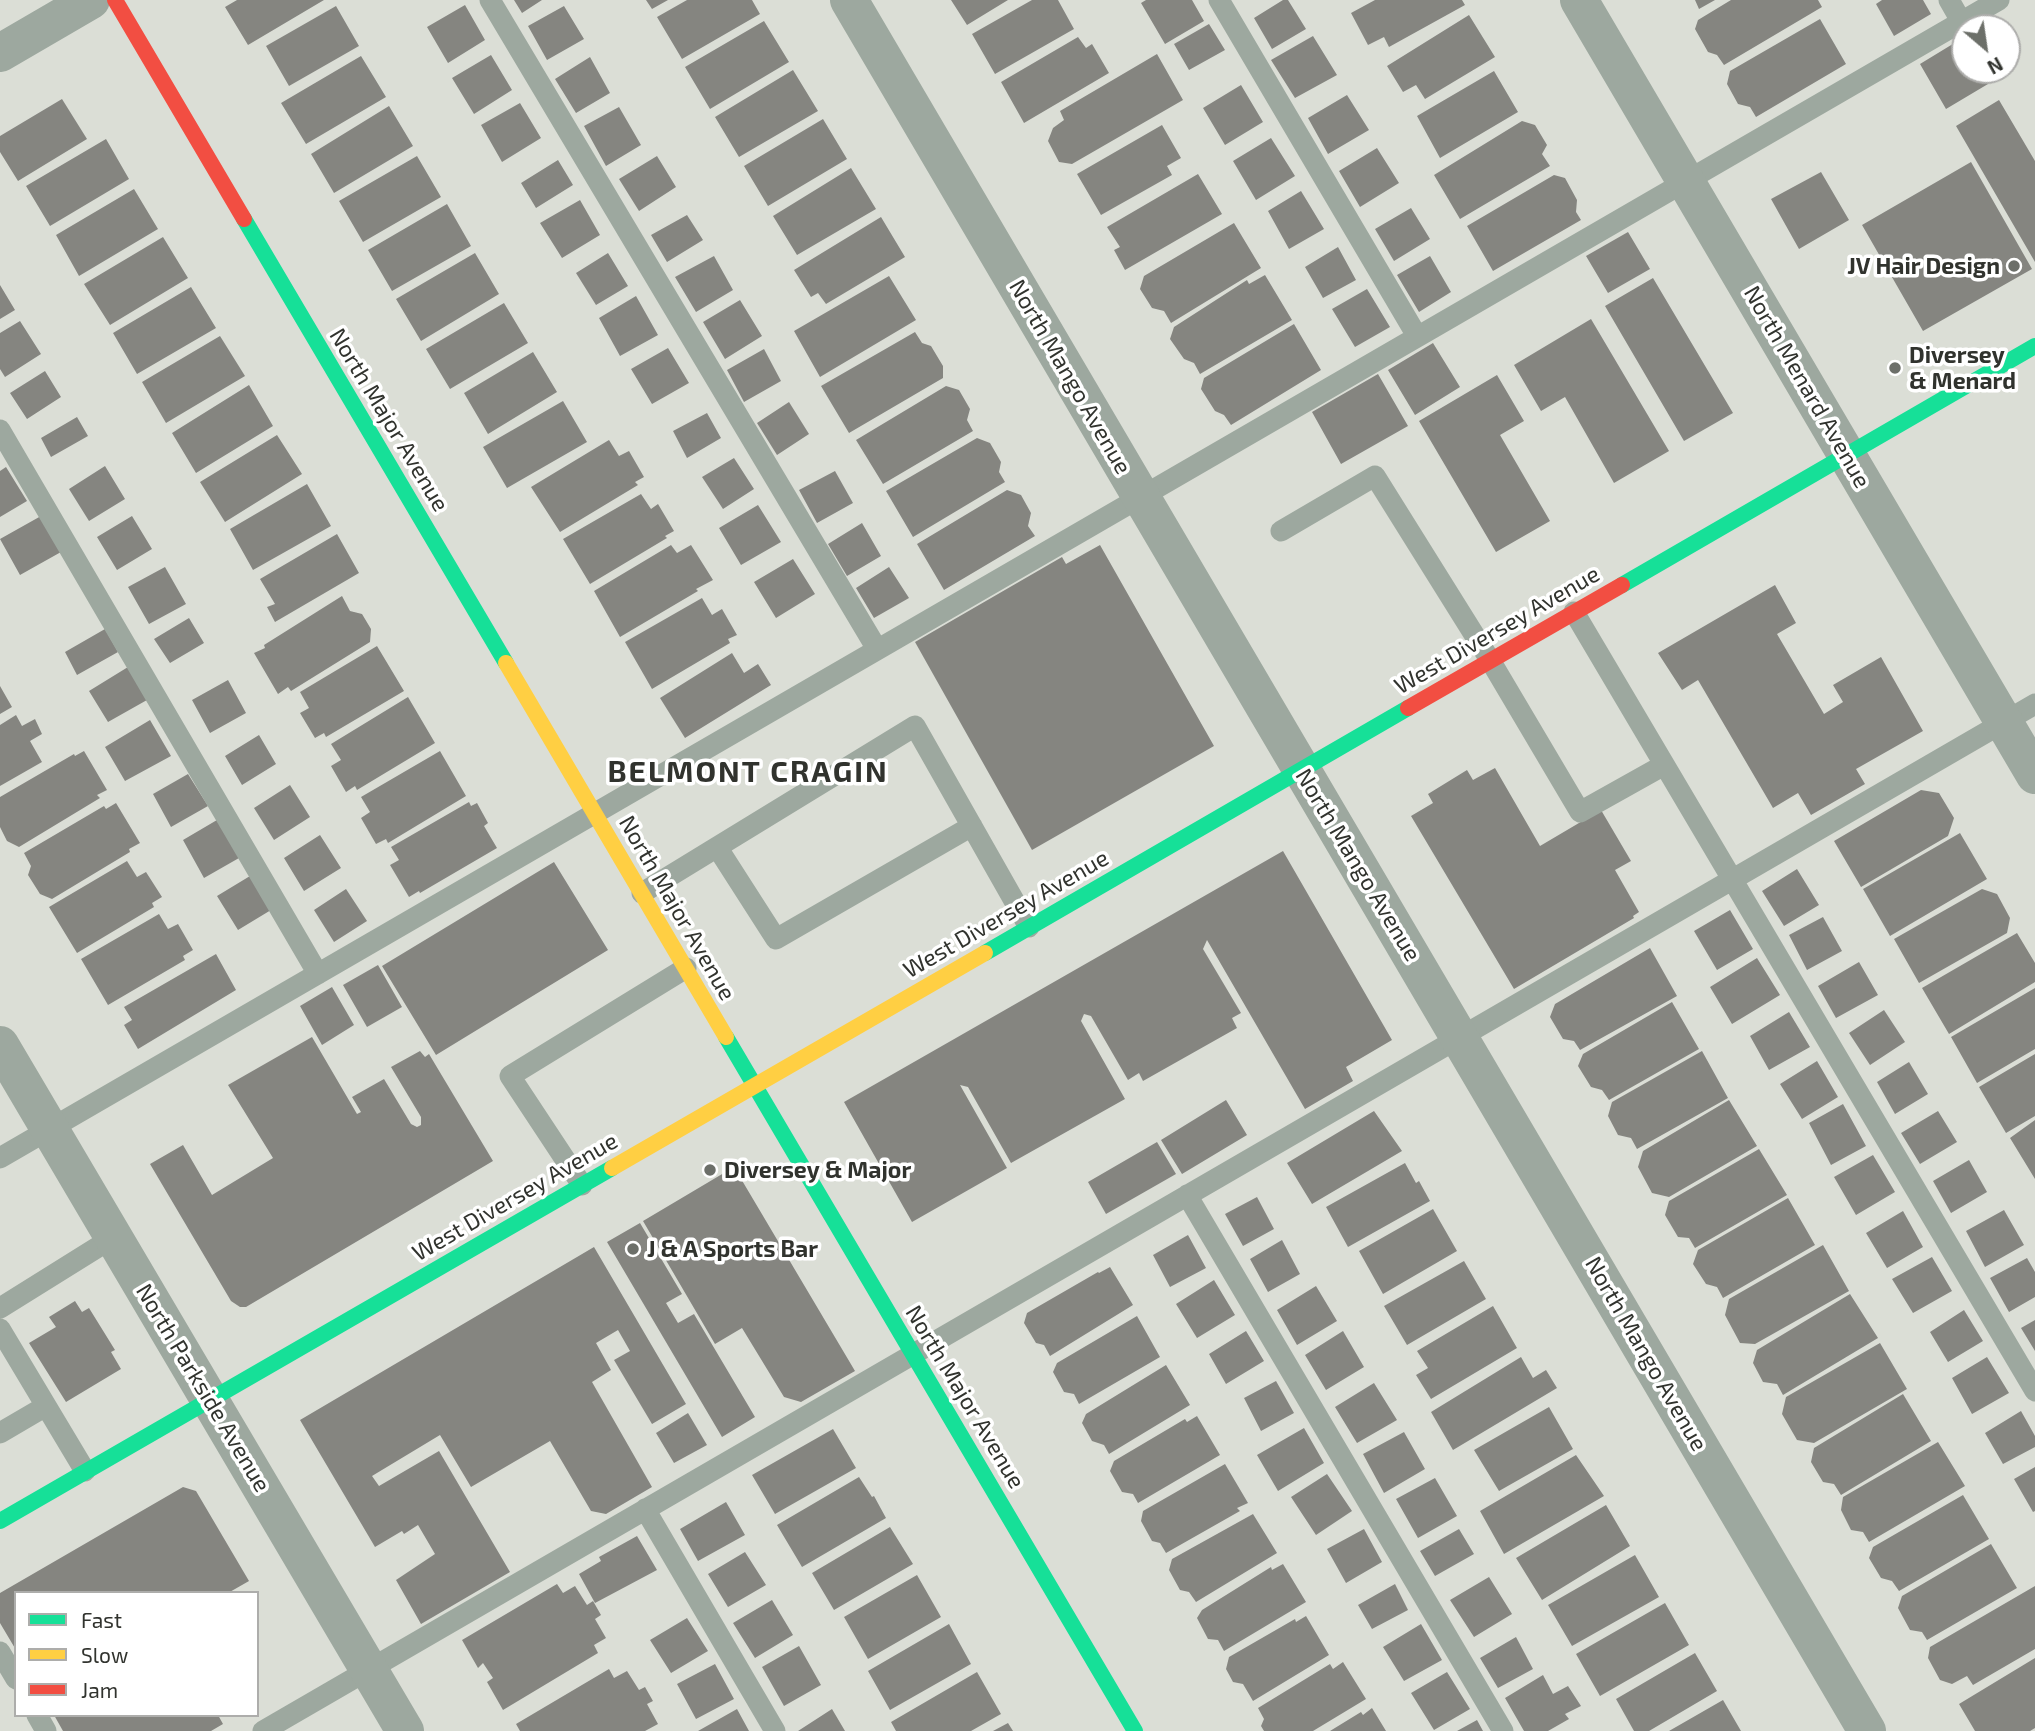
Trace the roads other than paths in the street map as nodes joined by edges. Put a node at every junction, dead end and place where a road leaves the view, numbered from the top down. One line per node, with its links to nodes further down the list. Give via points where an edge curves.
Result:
1 (91, 0): 10 (street)
2 (115, 0): 25 (main road, North Major Avenue)
3 (490, 0): 19 (lane)
4 (849, 0): 16 (street, North Mango Avenue)
5 (1219, 0): 12 (lane)
6 (1579, 0): 11 (street, North Menard Avenue)
7 (1999, 0): 8 (lane)
8 (1975, 14)
9 (1951, 28): 11 (lane)
10 (0, 53)
11 (1686, 181): 12 (lane); 15 (street, North Menard Avenue)
12 (1417, 336): 16 (lane)
13 (2035, 346): 15 (main road, West Diversey Avenue)
14 (0, 430): 32 (lane)
15 (1847, 454): 18 (main road, West Diversey Avenue); 21 (street, North Menard Avenue)
16 (1140, 496): 19 (lane); 23 (street, North Mango Avenue)
17 (1281, 531): 20 (lane, via 1375,476)
18 (1574, 612): 20 (main road, West Diversey Avenue); 22 (lane)
19 (877, 649): 25 (lane)
20 (1490, 660): 22 (lane, via 1580,812); 23 (main road, West Diversey Avenue)
21 (2020, 713): 24 (street, North Menard Avenue); 28 (lane)
22 (1664, 765): 28 (lane)
23 (1301, 769): 30 (main road, West Diversey Avenue); 33 (street, North Mango Avenue)
24 (2035, 775)
25 (594, 813): 29 (main road, North Major Avenue); 32 (lane)
26 (972, 826): 27 (lane, via 776,939); 27 (lane, via 915,726); 30 (lane)
27 (717, 847): 29 (lane)
28 (1733, 878): 33 (lane); 44 (lane)
29 (642, 893): 31 (main road, North Major Avenue)
30 (1029, 927): 35 (main road, West Diversey Avenue)
31 (686, 968): 35 (main road, North Major Avenue); 38 (lane, via 510,1076)
32 (318, 974): 36 (lane)
33 (1459, 1037): 39 (lane); 59 (street, North Mango Avenue)
34 (0, 1045): 36 (street, North Parkside Avenue)
35 (755, 1085): 38 (main road, West Diversey Avenue); 43 (main road, North Major Avenue)
36 (50, 1129): 37 (lane); 40 (street, North Parkside Avenue)
37 (0, 1158)
38 (582, 1185): 45 (main road, West Diversey Avenue)
39 (1187, 1195): 43 (lane); 58 (lane)
40 (114, 1237): 41 (lane); 45 (street, North Parkside Avenue)
41 (0, 1308)
42 (0, 1329): 46 (lane)
43 (913, 1354): 49 (lane); 57 (main road, North Major Avenue)
44 (2035, 1391)
45 (210, 1400): 48 (main road, West Diversey Avenue); 52 (street, North Parkside Avenue)
46 (46, 1406): 47 (lane); 48 (lane)
47 (0, 1433)
48 (85, 1471): 50 (main road, West Diversey Avenue)
49 (645, 1509): 52 (lane); 56 (lane)
50 (0, 1521)
51 (0, 1652): 53 (lane)
52 (369, 1669): 54 (lane); 55 (street, North Parkside Avenue)
53 (14, 1676)
54 (263, 1731)
55 (405, 1731)
56 (775, 1731)
57 (1135, 1731)
58 (1503, 1731)
59 (1867, 1731)

